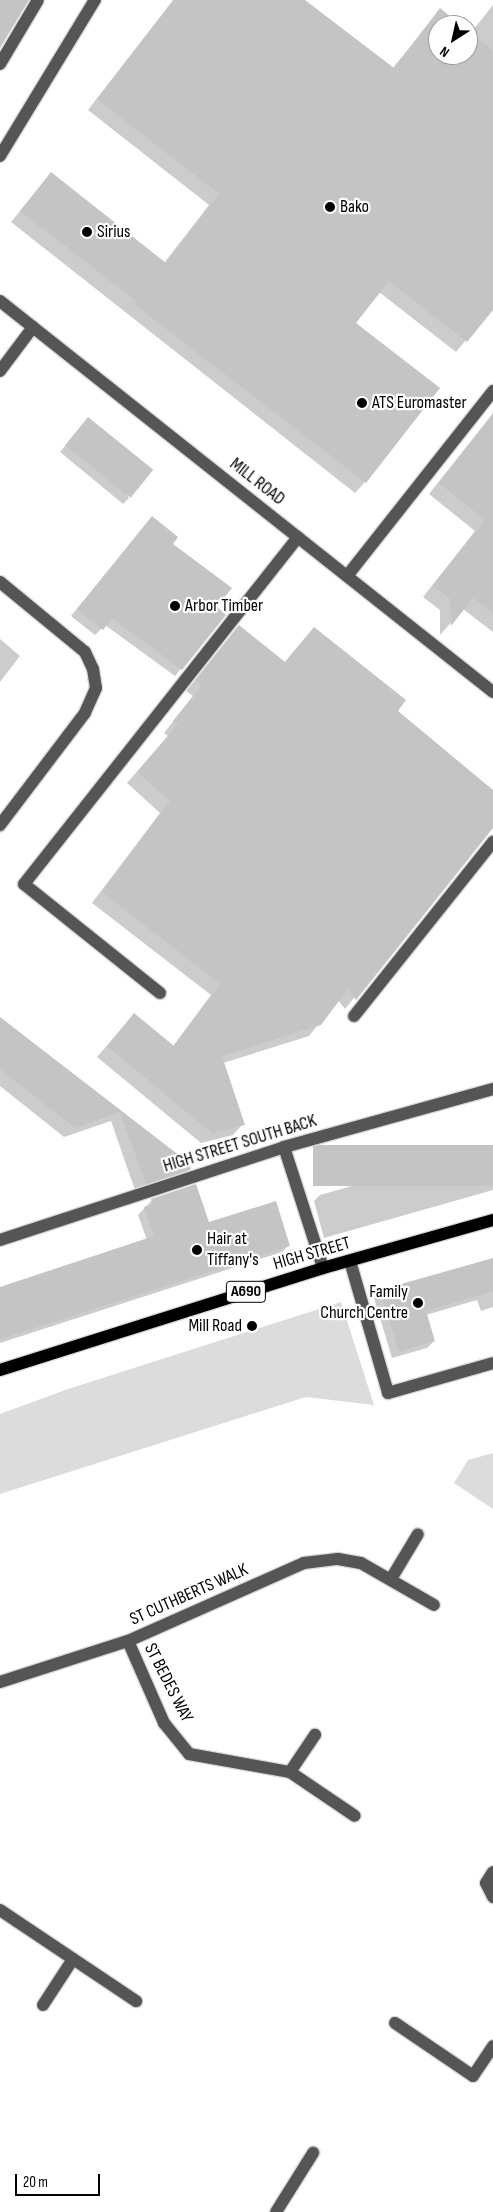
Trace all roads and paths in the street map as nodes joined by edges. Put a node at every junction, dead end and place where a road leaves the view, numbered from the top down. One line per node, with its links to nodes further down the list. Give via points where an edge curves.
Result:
1 (38, 0): 3 (street)
2 (94, 0): 4 (street)
3 (0, 64)
4 (0, 156)
5 (0, 300): 6 (street, MILL ROAD)
6 (33, 327): 7 (street); 9 (street, MILL ROAD)
7 (0, 370)
8 (493, 391): 10 (street)
9 (298, 537): 10 (street, MILL ROAD); 15 (street, via 24,884)
10 (347, 576): 12 (street, MILL ROAD)
11 (0, 582): 13 (street, via 85,652 93,669 96,688 85,714)
12 (493, 692)
13 (0, 825)
14 (493, 842): 16 (street)
15 (160, 993)
16 (354, 1016)
17 (493, 1089): 18 (street, HIGH STREET SOUTH BACK)
18 (284, 1147): 20 (street, HIGH STREET SOUTH BACK); 22 (street)
19 (493, 1220): 21 (main road, HIGH STREET / A690)
20 (0, 1240)
21 (350, 1261): 22 (main road, HIGH STREET / A690); 23 (street, via 388,1394)
22 (323, 1268): 24 (main road, HIGH STREET / A690)
23 (493, 1363)
24 (0, 1370)
25 (418, 1534): 26 (street)
26 (391, 1579): 27 (street, ST CUTHBERTS WALK); 28 (street, ST CUTHBERTS WALK, via 361,1563 338,1559 304,1563)
27 (434, 1605)
28 (128, 1642): 29 (street, ST CUTHBERTS WALK); 31 (street, ST BEDES WAY, via 164,1723 190,1754)
29 (0, 1682)
30 (315, 1735): 31 (street)
31 (290, 1772): 32 (street, ST BEDES WAY)
32 (355, 1816)
33 (493, 1872): 34 (street, via 486,1882)
34 (493, 1897)
35 (0, 1910): 36 (street)
36 (73, 1959): 37 (street); 38 (street)
37 (136, 2001)
38 (42, 2005)
39 (395, 2022): 40 (street, via 473,2076)
40 (493, 2046)
41 (312, 2153): 42 (street)
42 (276, 2212)

